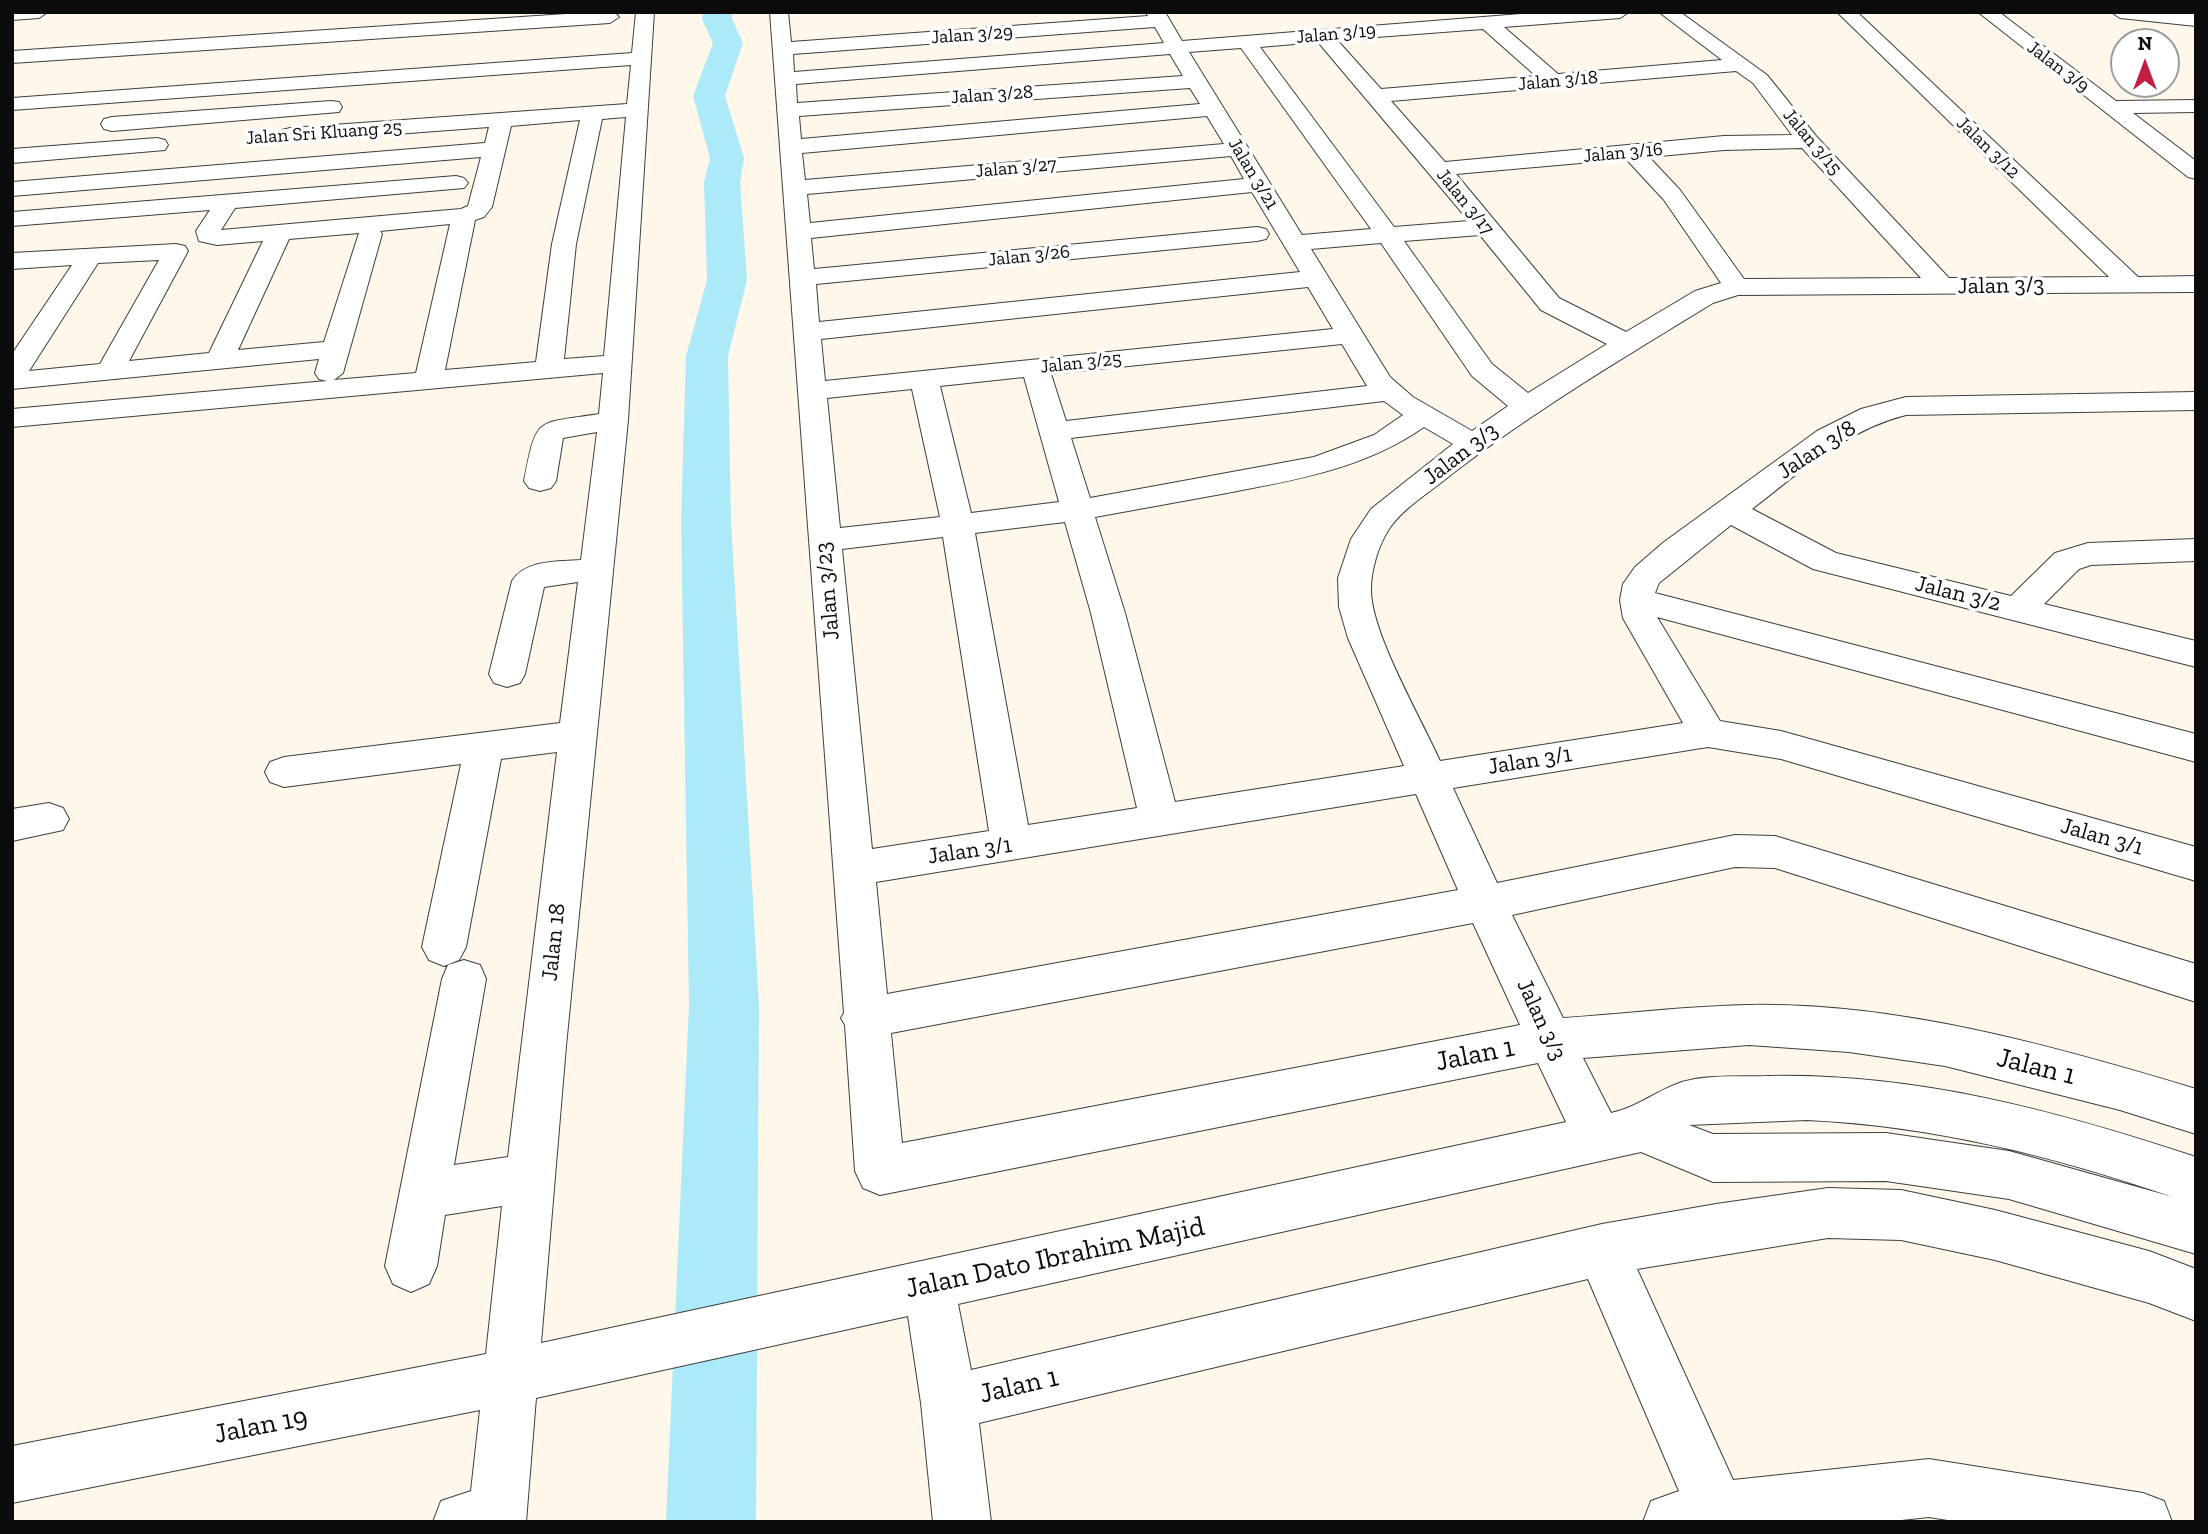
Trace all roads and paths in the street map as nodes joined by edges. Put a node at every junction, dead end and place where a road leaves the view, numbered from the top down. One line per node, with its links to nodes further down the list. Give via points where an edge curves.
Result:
1 (39, 12): 8 (street)
2 (645, 12): 19 (street, Jalan 18)
3 (1620, 12): 12 (street, Jalan 3/19)
4 (1668, 12): 22 (street, Jalan 3/15)
5 (1846, 12): 72 (street, Jalan 3/12)
6 (1987, 12): 31 (street, Jalan 3/9)
7 (2120, 12): 11 (street)
8 (12, 14)
9 (610, 15): 18 (street); 20 (street)
10 (1158, 17): 14 (street, Jalan 3/29); 16 (street, Jalan 3/21)
11 (2188, 17)
12 (1487, 22): 13 (street, Jalan 3/19); 24 (street)
13 (1322, 35): 15 (street, Jalan 3/19); 27 (street, Jalan 3/17)
14 (961, 36): 17 (street, Jalan 3/29); 21 (street)
15 (1246, 41): 16 (street, Jalan 3/19); 65 (street)
16 (1178, 47): 21 (street, Jalan 3/19); 23 (street, Jalan 3/21)
17 (785, 51): 21 (street, Jalan 3/19); 26 (street, Jalan 3/28); 42 (street, Jalan 3/23)
18 (12, 57)
19 (641, 58): 20 (street); 33 (street, Jalan 18, via 632,84)
20 (606, 60): 25 (street)
21 (969, 64): 26 (street)
22 (1740, 65): 24 (street, Jalan 3/18); 40 (street, Jalan 3/15, via 1760,79)
23 (1197, 81): 26 (street, Jalan 3/28); 32 (street, Jalan 3/21)
24 (1553, 81): 27 (street, Jalan 3/18)
25 (257, 86): 28 (street); 35 (street)
26 (979, 96): 38 (street)
27 (1376, 96): 47 (street, Jalan 3/17)
28 (12, 104)
29 (350, 106): 35 (street)
30 (2196, 106): 31 (street)
31 (2111, 107): 50 (street, Jalan 3/9)
32 (1214, 109): 38 (street); 44 (street, Jalan 3/21)
33 (636, 110): 34 (street, Jalan Sri Kluang 25); 82 (street, Jalan 18)
34 (592, 113): 36 (street, Jalan Sri Kluang 25); 83 (street, via 565,244)
35 (240, 114): 37 (street); 49 (street)
36 (501, 120): 39 (street, Jalan Sri Kluang 25); 43 (street)
37 (93, 125)
38 (989, 130): 42 (street); 48 (street)
39 (267, 137)
40 (1808, 141): 45 (street, Jalan 3/16); 74 (street, Jalan 3/15)
41 (185, 143): 46 (street)
42 (791, 147): 53 (street, Jalan 3/23)
43 (495, 149): 49 (street); 58 (street, via 480,206)
44 (1238, 149): 48 (street, Jalan 3/27); 52 (street, Jalan 3/21)
45 (1632, 152): 47 (street, Jalan 3/16); 75 (street, via 1672,195)
46 (16, 160)
47 (1439, 169): 60 (street, Jalan 3/17)
48 (1000, 170): 53 (street, Jalan 3/27); 57 (street)
49 (206, 172): 54 (street); 56 (street)
50 (2196, 172)
51 (456, 183): 55 (street)
52 (1259, 184): 57 (street); 66 (street, Jalan 3/21)
53 (795, 188): 62 (street, Jalan 3/23)
54 (12, 189)
55 (227, 202): 56 (street); 61 (street, via 208,236)
56 (187, 205): 59 (street)
57 (1012, 210): 62 (street); 68 (street)
58 (464, 216): 61 (street); 86 (street)
59 (12, 219)
60 (1485, 227): 65 (street); 79 (street, Jalan 3/17, via 1550,304)
61 (280, 232): 81 (street)
62 (798, 232): 70 (street, Jalan 3/23)
63 (370, 234): 80 (street)
64 (1257, 234): 68 (street, Jalan 3/26)
65 (1387, 234): 66 (street); 92 (street, via 1482,370)
66 (1293, 243): 71 (street, Jalan 3/21)
67 (90, 256): 69 (street); 84 (street, via 176,251); 85 (street)
68 (1026, 256): 70 (street, Jalan 3/26); 78 (street)
69 (12, 261)
70 (802, 278): 76 (street, Jalan 3/23)
71 (1315, 278): 77 (street, Jalan 3/21); 78 (street)
72 (2131, 284): 73 (street, Jalan 3/3); 74 (street, Jalan 3/3)
73 (2196, 284)
74 (1943, 287): 75 (street, Jalan 3/3)
75 (1736, 288): 79 (street, Jalan 3/3, via 1703,297)
76 (806, 332): 78 (street); 89 (street, Jalan 3/23)
77 (1350, 335): 78 (street, Jalan 3/25); 90 (street, Jalan 3/21)
78 (1047, 343): 87 (street, Jalan 3/25); 96 (street)
79 (1628, 344): 92 (street, Jalan 3/3)
80 (336, 349): 81 (street); 88 (street)
81 (219, 361): 84 (street)
82 (618, 363): 83 (street); 95 (street, Jalan 18)
83 (549, 368): 86 (street)
84 (110, 371): 85 (street)
85 (12, 378)
86 (429, 379): 88 (street)
87 (924, 379): 89 (street, Jalan 3/25); 101 (street)
88 (325, 388): 94 (street)
89 (812, 391): 102 (street, Jalan 3/23)
90 (1388, 392): 93 (street); 96 (street)
91 (2196, 401): 100 (street, Jalan 3/8, via 1906,406 1871,415 1828,437)
92 (1525, 406): 97 (street, Jalan 3/3)
93 (1422, 415): 97 (street); 99 (street, via 1385,441 1323,464)
94 (12, 418)
95 (612, 420): 98 (street, via 554,430 548,436); 104 (street, Jalan 18)
96 (1054, 431): 99 (street)
97 (1472, 443): 114 (street, Jalan 3/3, via 1399,501 1372,530 1357,566 1354,595 1362,625)
98 (540, 481)
99 (1078, 510): 101 (street); 115 (street)
100 (1730, 511): 105 (street, Jalan 3/8, via 1647,575); 106 (street, Jalan 3/2, via 1825,561)
101 (957, 523): 102 (street); 116 (street)
102 (824, 541): 118 (street, Jalan 3/23)
103 (2196, 550): 106 (street, via 2088,554 2067,561)
104 (597, 569): 108 (street, via 540,575 529,581); 110 (street, Jalan 18)
105 (1637, 600): 109 (street, via 1640,618); 112 (street)
106 (2018, 610): 107 (street, Jalan 3/2)
107 (2196, 654)
108 (507, 674)
109 (1708, 733): 114 (street, Jalan 3/1); 117 (street, Jalan 3/1, via 1781,746)
110 (576, 735): 111 (street); 126 (street, Jalan 18)
111 (484, 747): 113 (street); 128 (street)
112 (2196, 748)
113 (284, 772)
114 (1427, 777): 115 (street, Jalan 3/1); 119 (street, Jalan 3/3)
115 (1160, 822): 116 (street, Jalan 3/1)
116 (1011, 845): 118 (street, Jalan 3/1)
117 (2196, 864)
118 (853, 869): 121 (street, Jalan 3/23)
119 (1486, 903): 120 (street, via 1735,851 1775,852); 121 (street); 122 (street, Jalan 3/3)
120 (2196, 983)
121 (864, 1018): 125 (street, Jalan 3/23)
122 (1550, 1040): 123 (street, Jalan 1, via 1749,1025 1849,1031 1945,1045 2120,1088); 124 (street, Jalan 3/3); 125 (street, Jalan 1)
123 (2196, 1112)
124 (1620, 1134): 127 (street, Jalan Dato Ibrahim Majid, via 1687,1103 1775,1097 1861,1102 1932,1109 2024,1127); 129 (street, via 1713,1158 1886,1157 2009,1175); 132 (street, Jalan Dato Ibrahim Majid)
125 (880, 1171)
126 (530, 1178): 128 (street); 134 (street, Jalan 18)
127 (2196, 1181)
128 (424, 1194): 131 (street)
129 (2196, 1229)
130 (1602, 1250): 133 (street, Jalan 1, via 1828,1213 1901,1215 1995,1234 2149,1277); 135 (street, Jalan 1); 137 (street)
131 (411, 1266)
132 (929, 1286): 134 (street, Jalan Dato Ibrahim Majid); 135 (street)
133 (2196, 1295)
134 (510, 1377): 136 (street, Jalan 19); 138 (street, Jalan 18)
135 (949, 1403): 139 (street)
136 (12, 1475)
137 (1704, 1518): 140 (street, via 1929,1488)
138 (486, 1520)
139 (962, 1522)
140 (2143, 1522)

